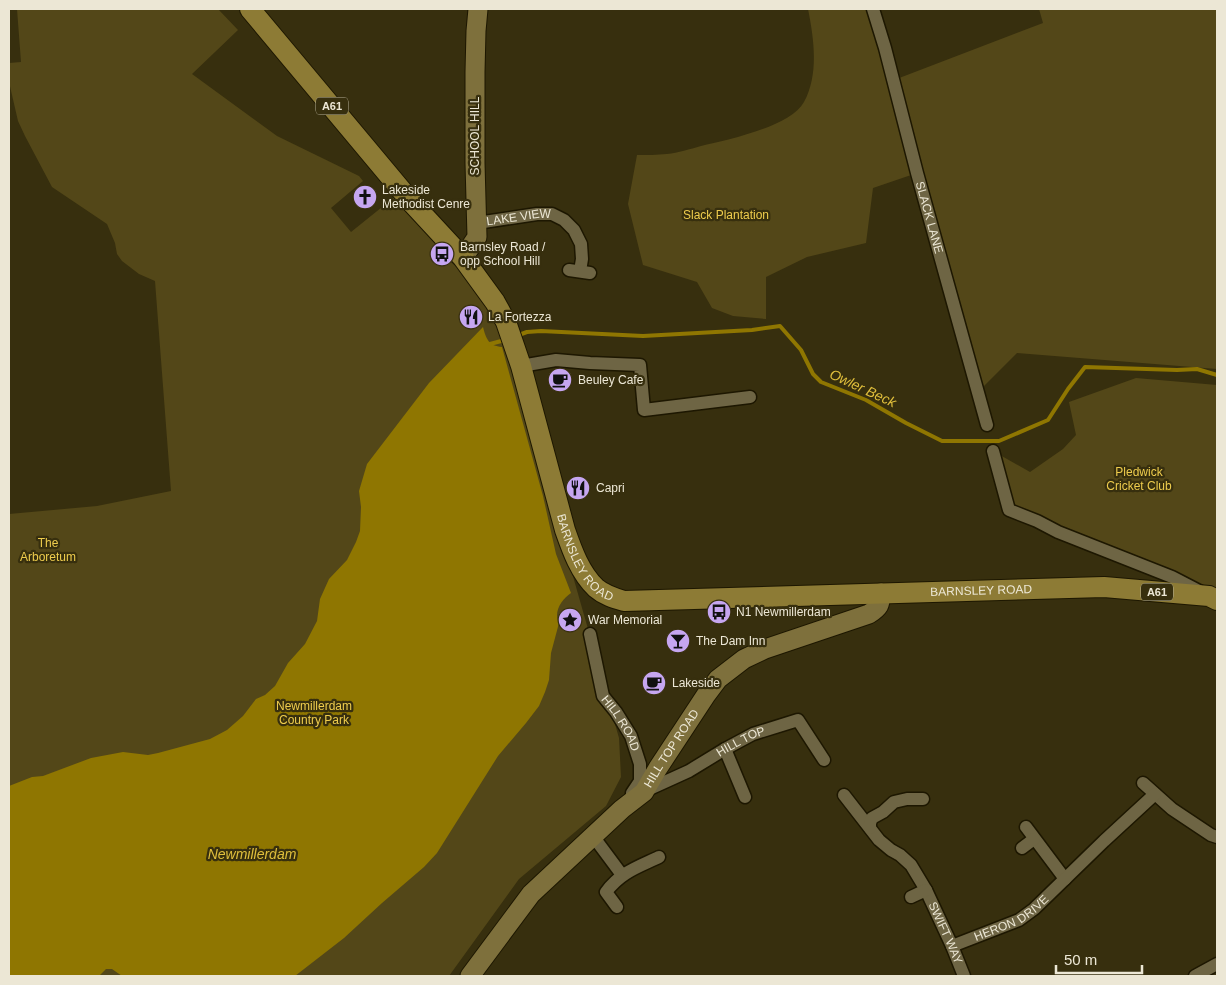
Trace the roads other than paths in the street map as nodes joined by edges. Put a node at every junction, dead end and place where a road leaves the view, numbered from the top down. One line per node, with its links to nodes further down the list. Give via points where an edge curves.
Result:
1 (250, 9): 5 (main road, BARNSLEY ROAD / A61, via 413,204)
2 (478, 9): 4 (street, SCHOOL HILL, via 475,72)
3 (873, 9): 9 (street, SLACK LANE)
4 (477, 223): 5 (street, SCHOOL HILL, via 477,237); 6 (street, LAKE VIEW, via 552,214 574,230 581,244)
5 (463, 258): 7 (main road, BARNSLEY ROAD / A61, via 506,322)
6 (580, 271)
7 (521, 366): 8 (street, via 556,360 640,365 644,410); 11 (main road, BARNSLEY ROAD / A61, via 573,554 595,587 602,592 624,601)
8 (750, 397)
9 (987, 426)
10 (993, 451): 12 (street, via 1009,510 1172,577)
11 (881, 593): 12 (main road, BARNSLEY ROAD / A61, via 1104,587); 17 (street, HILL TOP ROAD, via 880,605 869,614 765,649 744,659 718,679)
12 (1213, 598)
13 (590, 634): 22 (street, HILL ROAD, via 603,696 631,736 640,764 640,781)
14 (725, 749): 15 (street, HILL TOP, via 754,734 798,720); 17 (street, HILL TOP, via 690,771); 20 (street)
15 (824, 760)
16 (1143, 783): 18 (street)
17 (644, 792): 22 (street, HILL TOP ROAD)
18 (1155, 794): 26 (street, via 1172,809); 31 (street, HERON DRIVE)
19 (844, 795): 24 (street, SWIFT WAY)
20 (745, 796)
21 (923, 799): 24 (street, via 894,802 872,818)
22 (622, 809): 25 (street, HILL TOP ROAD)
23 (1026, 827): 27 (street)
24 (870, 828): 32 (street, SWIFT WAY, via 879,840 911,865)
25 (593, 836): 30 (street); 37 (street, HILL TOP ROAD, via 532,894)
26 (1217, 837)
27 (1034, 840): 28 (street); 31 (street)
28 (1022, 848)
29 (659, 857): 30 (street)
30 (622, 875): 34 (street, via 606,892)
31 (1065, 879): 35 (street, HERON DRIVE, via 1019,920)
32 (926, 890): 33 (street, SWIFT WAY); 35 (street, SWIFT WAY)
33 (911, 897)
34 (617, 907)
35 (952, 946): 38 (street, SWIFT WAY)
36 (1217, 964): 39 (street)
37 (470, 976)
38 (964, 976)
39 (1195, 976)

